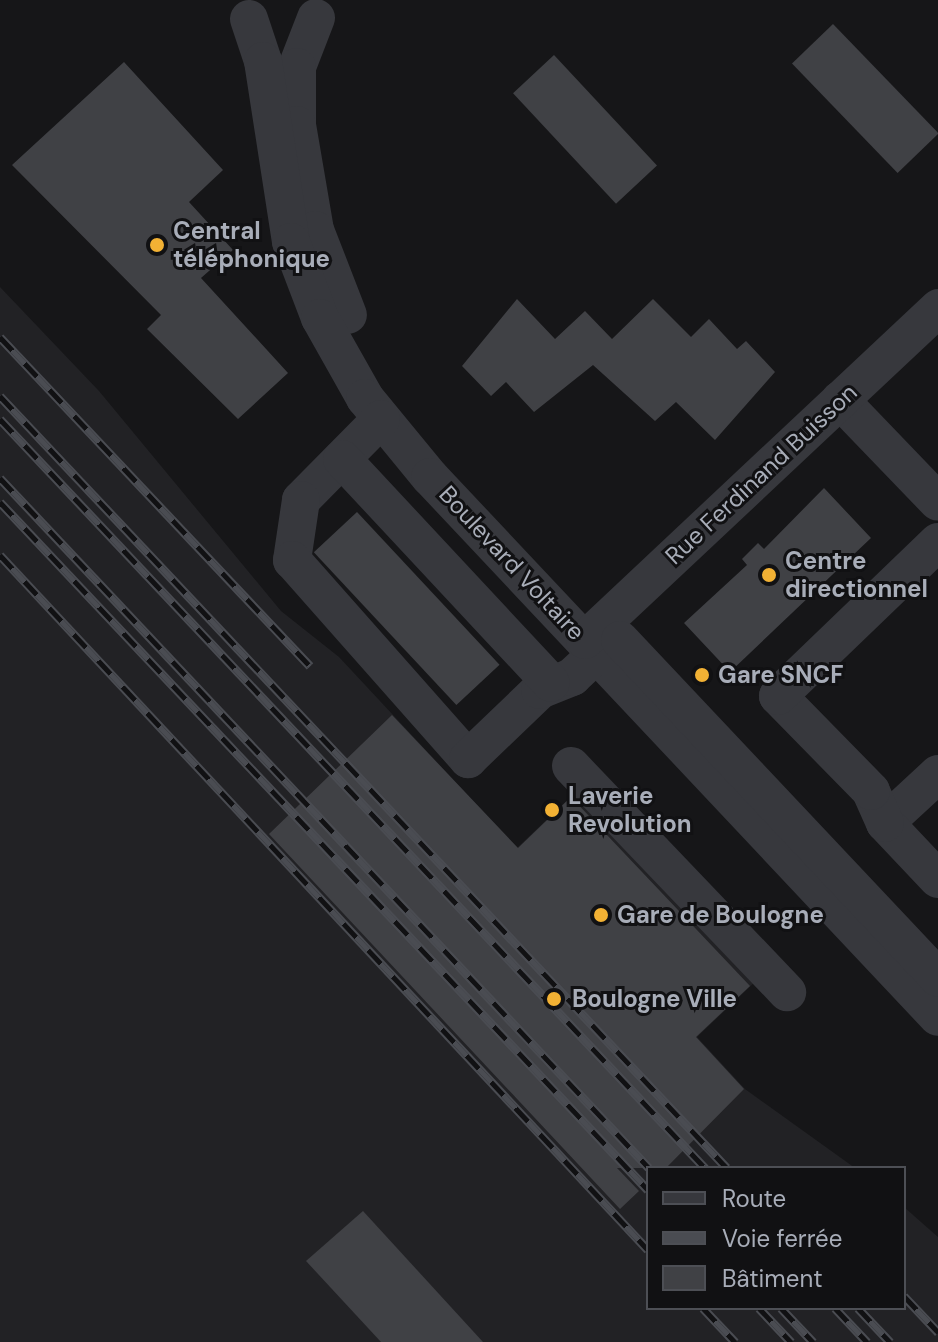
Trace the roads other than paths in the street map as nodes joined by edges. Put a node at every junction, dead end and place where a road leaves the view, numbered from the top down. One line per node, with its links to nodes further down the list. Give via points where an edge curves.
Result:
1 (238, 5): 2 (street, via 280,31); 5 (street, Boulevard Voltaire, via 263,61 275,168 296,257 335,347)
2 (327, 5): 9 (street, Boulevard Voltaire, via 297,67 297,125 315,230 345,309 417,424)
3 (938, 308): 4 (street, Rue Ferdinand Buisson)
4 (840, 400): 7 (street); 9 (street, Rue Ferdinand Buisson)
5 (381, 419): 6 (street); 9 (street, Boulevard Voltaire)
6 (342, 459): 10 (street); 10 (street, Rue Ferdinand Buisson, via 301,500 292,533 297,571 468,759)
7 (938, 502)
8 (938, 542): 13 (street, via 778,696 871,791)
9 (600, 638): 10 (street, Rue Ferdinand Buisson, via 572,677); 15 (street, Boulevard Voltaire); 17 (street, Boulevard Voltaire)
10 (551, 683)
11 (571, 766): 16 (street)
12 (938, 774): 13 (street)
13 (885, 823): 14 (street)
14 (938, 879)
15 (938, 978)
16 (787, 992)
17 (938, 1017)

